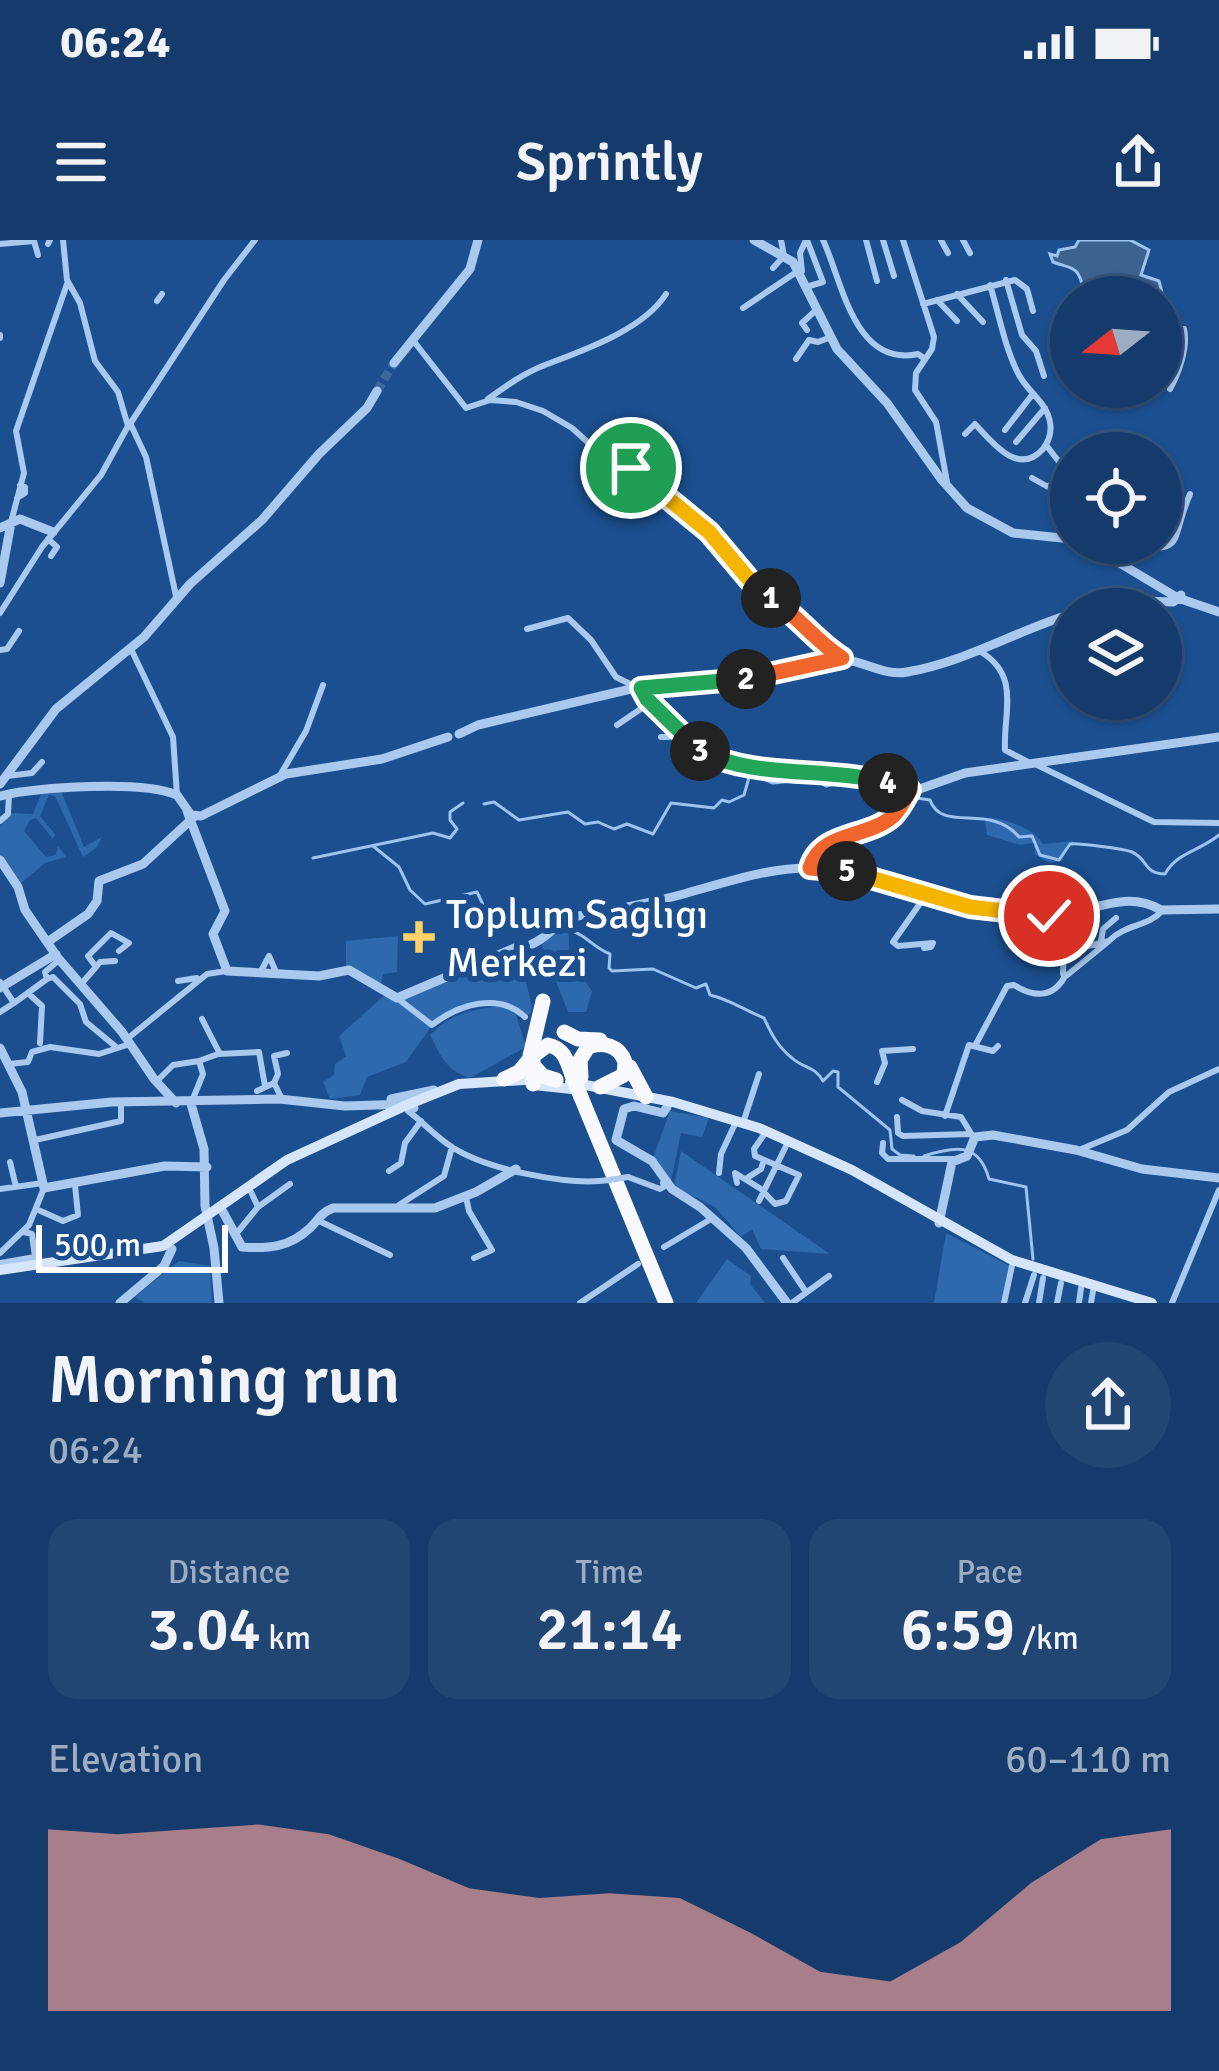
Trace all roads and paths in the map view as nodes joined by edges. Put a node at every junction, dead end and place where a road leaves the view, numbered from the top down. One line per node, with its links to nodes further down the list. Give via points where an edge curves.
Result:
1 (63, 240): 20 (street)
2 (256, 240): 47 (street)
3 (478, 240): 37 (street, via 470,269)
4 (754, 240): 17 (street)
5 (781, 240): 17 (street)
6 (805, 240): 21 (street); 21 (street, via 823,282)
7 (823, 240): 39 (street, via 860,328 891,352)
8 (866, 240): 22 (street)
9 (884, 240): 19 (street)
10 (903, 240): 28 (street)
11 (940, 240): 15 (street)
12 (963, 240): 14 (street)
13 (0, 244): 16 (street, via 34,241)
14 (970, 253)
15 (948, 254)
16 (38, 255)
17 (784, 256): 18 (street); 21 (street)
18 (773, 268)
19 (894, 276)
20 (67, 280): 47 (street, via 96,365 118,392); 57 (street, via 22,405)
21 (802, 280): 29 (street); 30 (street)
22 (877, 280)
23 (1006, 280): 24 (street); 31 (street, via 1025,286); 42 (street)
24 (991, 285): 26 (street); 44 (street, via 1018,375)
25 (666, 294): 45 (street, via 614,338 524,374)
26 (957, 294): 27 (street); 33 (street)
27 (937, 300): 28 (street); 32 (street)
28 (923, 304): 39 (street, via 934,337)
29 (743, 308)
30 (816, 310): 35 (street, via 802,323); 36 (street)
31 (1033, 311)
32 (957, 321)
33 (983, 322)
34 (1184, 329): 38 (street)
35 (807, 330)
36 (831, 337): 40 (street, via 809,340); 55 (street)
37 (412, 339): 41 (street); 45 (street, via 466,408)
38 (1182, 356)
39 (925, 358): 55 (street, via 915,390 936,422)
40 (796, 359)
41 (394, 363)
42 (1044, 376)
43 (377, 391): 68 (street, via 262,520)
44 (1033, 394): 46 (street); 48 (street)
45 (485, 401): 77 (street, via 543,411 631,468)
46 (1045, 408): 51 (street); 53 (street)
47 (129, 425): 61 (street, via 101,475); 68 (street, via 147,461)
48 (1005, 430)
49 (965, 434): 50 (street, via 975,424)
50 (986, 436): 52 (street); 53 (street, via 1021,460)
51 (1016, 442)
52 (976, 445)
53 (1046, 445): 54 (street, via 1060,477 1051,487)
54 (1032, 478)
55 (944, 481): 62 (street, via 971,512 1007,531)
56 (1190, 494): 59 (street)
57 (16, 499): 58 (street); 60 (street)
58 (0, 506)
59 (1182, 524)
60 (5, 526): 61 (street, via 29,521); 65 (street)
61 (51, 535): 63 (street); 69 (street)
62 (1050, 535)
63 (51, 556)
64 (1125, 564): 66 (street)
65 (0, 583)
66 (1166, 588)
67 (1182, 597): 70 (street)
68 (176, 599): 76 (street)
69 (0, 613)
70 (1219, 613)
71 (1050, 623): 75 (street)
72 (527, 629): 79 (street, via 568,618 616,677)
73 (19, 631): 74 (street)
74 (0, 650)
75 (977, 650): 77 (street, via 903,673); 86 (street, via 1005,679 1005,750)
76 (130, 651): 88 (street, via 56,709); 90 (street, via 173,737)
77 (842, 658): 79 (street, via 744,679)
78 (323, 685): 87 (street)
79 (640, 688): 80 (street); 82 (street); 87 (street, via 478,725 382,759)
80 (648, 704): 81 (street); 82 (street)
81 (617, 725)
82 (676, 730): 83 (street); 89 (street, via 711,757)
83 (662, 737)
84 (1219, 737): 86 (street)
85 (42, 762): 88 (street)
86 (1033, 764): 89 (street); 94 (street, via 1154,822)
87 (279, 777): 92 (street)
88 (4, 780)
89 (910, 790): 96 (street, via 891,817 823,846)
90 (177, 794): 91 (street, via 132,786); 92 (street)
91 (5, 795): 93 (street, via 8,814)
92 (193, 816): 104 (street, via 143,864 99,880 88,914); 114 (street, via 225,911 212,934)
93 (0, 821)
94 (1219, 823)
95 (0, 860): 104 (street)
96 (810, 868): 97 (street, via 855,872); 106 (street, via 572,917)
97 (926, 895): 99 (street, via 1016,914); 108 (street, via 893,942 933,943)
98 (1219, 909): 100 (street)
99 (1082, 910): 100 (street, via 1124,901); 102 (street, via 1087,926)
100 (1163, 910): 105 (street)
101 (1116, 917): 105 (street, via 1103,929)
102 (1078, 929)
103 (1064, 938): 110 (street)
104 (49, 941): 111 (street)
105 (1105, 941): 110 (street); 115 (street)
106 (532, 944)
107 (517, 947): 122 (street)
108 (923, 948)
109 (119, 951): 113 (street, via 130,943 111,933 88,954)
110 (1063, 952): 115 (street)
111 (58, 957): 117 (street); 119 (street); 120 (street)
112 (115, 961): 113 (street)
113 (96, 967): 119 (street)
114 (227, 970): 116 (street); 122 (street, via 349,970)
115 (1065, 976): 131 (street, via 1044,994 1007,986)
116 (201, 978): 118 (street); 129 (street)
117 (47, 979): 121 (street); 134 (street, via 76,999 86,1022)
118 (178, 981)
119 (82, 983): 129 (street)
120 (1, 986): 124 (street)
121 (28, 993): 124 (street); 130 (street, via 42,1006)
122 (398, 998): 126 (street, via 432,1024 484,1003 508,1004)
123 (543, 1001): 144 (highway)
124 (14, 1003): 125 (street)
125 (0, 1012)
126 (525, 1017)
127 (202, 1019): 138 (street)
128 (564, 1032): 150 (highway, via 619,1046)
129 (128, 1041): 134 (street); 147 (street)
130 (40, 1043)
131 (976, 1044): 132 (street); 165 (street, via 969,1045)
132 (998, 1046)
133 (0, 1047): 141 (street)
134 (117, 1048): 141 (street, via 100,1054 50,1047)
135 (913, 1049): 148 (street, via 882,1052)
136 (275, 1053): 137 (street); 139 (street); 149 (street, via 278,1078)
137 (286, 1053)
138 (220, 1054): 139 (street); 140 (street)
139 (261, 1054): 149 (street)
140 (199, 1061): 147 (street, via 173,1065); 159 (street, via 203,1074)
141 (9, 1064): 163 (street)
142 (1219, 1069): 175 (street, via 1169,1092 1129,1128)
143 (758, 1073): 168 (street)
144 (531, 1075): 145 (highway); 145 (highway, via 536,1051 548,1045 566,1057); 146 (highway); 150 (main road); 161 (main road)
145 (570, 1077): 150 (highway, via 596,1044 620,1052); 152 (highway, bridge)
146 (504, 1079): 151 (main road)
147 (156, 1082): 158 (street)
148 (878, 1082)
149 (265, 1086): 154 (street)
150 (623, 1087): 152 (highway); 153 (main road); 153 (highway); 162 (main road)
151 (444, 1088): 160 (street); 161 (main road)
152 (590, 1094): 223 (highway)
153 (646, 1097): 168 (main road)
154 (282, 1100): 159 (street); 160 (street)
155 (902, 1100): 165 (street)
156 (121, 1102): 158 (street); 163 (street); 170 (street, via 121,1121)
157 (0, 1103): 164 (street)
158 (176, 1103): 159 (street)
159 (191, 1104): 180 (street)
160 (344, 1106): 161 (street)
161 (410, 1107): 167 (street); 192 (main road); 199 (main road, via 303,1150)
162 (667, 1107): 168 (main road); 185 (street, via 624,1109 616,1140 652,1161)
163 (27, 1109): 164 (street); 170 (street)
164 (0, 1113)
165 (945, 1116): 171 (street, via 961,1117)
166 (897, 1117): 171 (street, via 903,1136)
167 (421, 1120): 174 (street); 182 (street)
168 (738, 1125): 169 (main road); 183 (street); 202 (main road, via 852,1170)
169 (763, 1136): 173 (main road); 177 (street, via 753,1154)
170 (35, 1140): 187 (street)
171 (971, 1143): 175 (street, via 993,1135); 176 (street)
172 (883, 1144): 176 (street, via 888,1159)
173 (786, 1146): 179 (street); 202 (main road)
174 (452, 1147): 181 (street); 195 (street, via 444,1176)
175 (1076, 1150): 184 (street)
176 (956, 1159): 202 (street)
177 (764, 1160): 179 (street); 194 (street, via 742,1181)
178 (10, 1162): 189 (street)
179 (777, 1166): 194 (street); 194 (street, via 799,1177 782,1205)
180 (206, 1167): 188 (street, via 165,1166); 199 (street)
181 (516, 1169): 185 (street, bridge, via 565,1181 628,1177 660,1189); 193 (street)
182 (389, 1171)
183 (718, 1173)
184 (1219, 1178)
185 (664, 1180): 200 (street)
186 (290, 1184): 196 (street)
187 (44, 1185): 188 (street); 189 (street); 197 (street)
188 (75, 1185): 197 (street, via 78,1215 63,1221)
189 (16, 1186): 190 (street)
190 (0, 1189)
191 (1219, 1190): 232 (street)
192 (251, 1192): 196 (street); 198 (main road)
193 (466, 1197): 195 (street, via 435,1208); 209 (street, via 492,1250)
194 (761, 1198)
195 (399, 1205): 201 (street, via 333,1208)
196 (258, 1207): 204 (street)
197 (36, 1209): 203 (street)
198 (223, 1212): 199 (main road); 204 (street)
199 (208, 1218): 206 (main road); 211 (main road, via 164,1246); 220 (street)
200 (711, 1219): 205 (street); 224 (street, via 752,1254)
201 (317, 1220): 204 (street, via 277,1247 242,1247); 208 (street)
202 (939, 1221): 213 (main road); 231 (main road, via 1012,1260)
203 (20, 1231): 207 (street); 211 (street, via 32,1234)
204 (234, 1237)
205 (664, 1247)
206 (172, 1249): 214 (main road); 221 (street, via 164,1266)
207 (0, 1252)
208 (390, 1255)
209 (474, 1258)
210 (783, 1258): 218 (street)
211 (36, 1261): 214 (main road)
212 (638, 1264): 222 (street)
213 (1012, 1266): 216 (main road); 225 (street)
214 (0, 1270)
215 (829, 1276): 218 (street)
216 (1038, 1276): 217 (main road); 226 (street); 227 (street)
217 (1061, 1283): 219 (main road); 228 (street)
218 (806, 1292): 224 (street)
219 (1088, 1294): 229 (street); 230 (main road)
220 (221, 1300)
221 (120, 1303)
222 (580, 1303)
223 (669, 1303)
224 (789, 1303)
225 (1004, 1303)
226 (1025, 1303)
227 (1039, 1303)
228 (1057, 1303)
229 (1079, 1303)
230 (1135, 1303)
231 (1152, 1303)
232 (1172, 1303)

